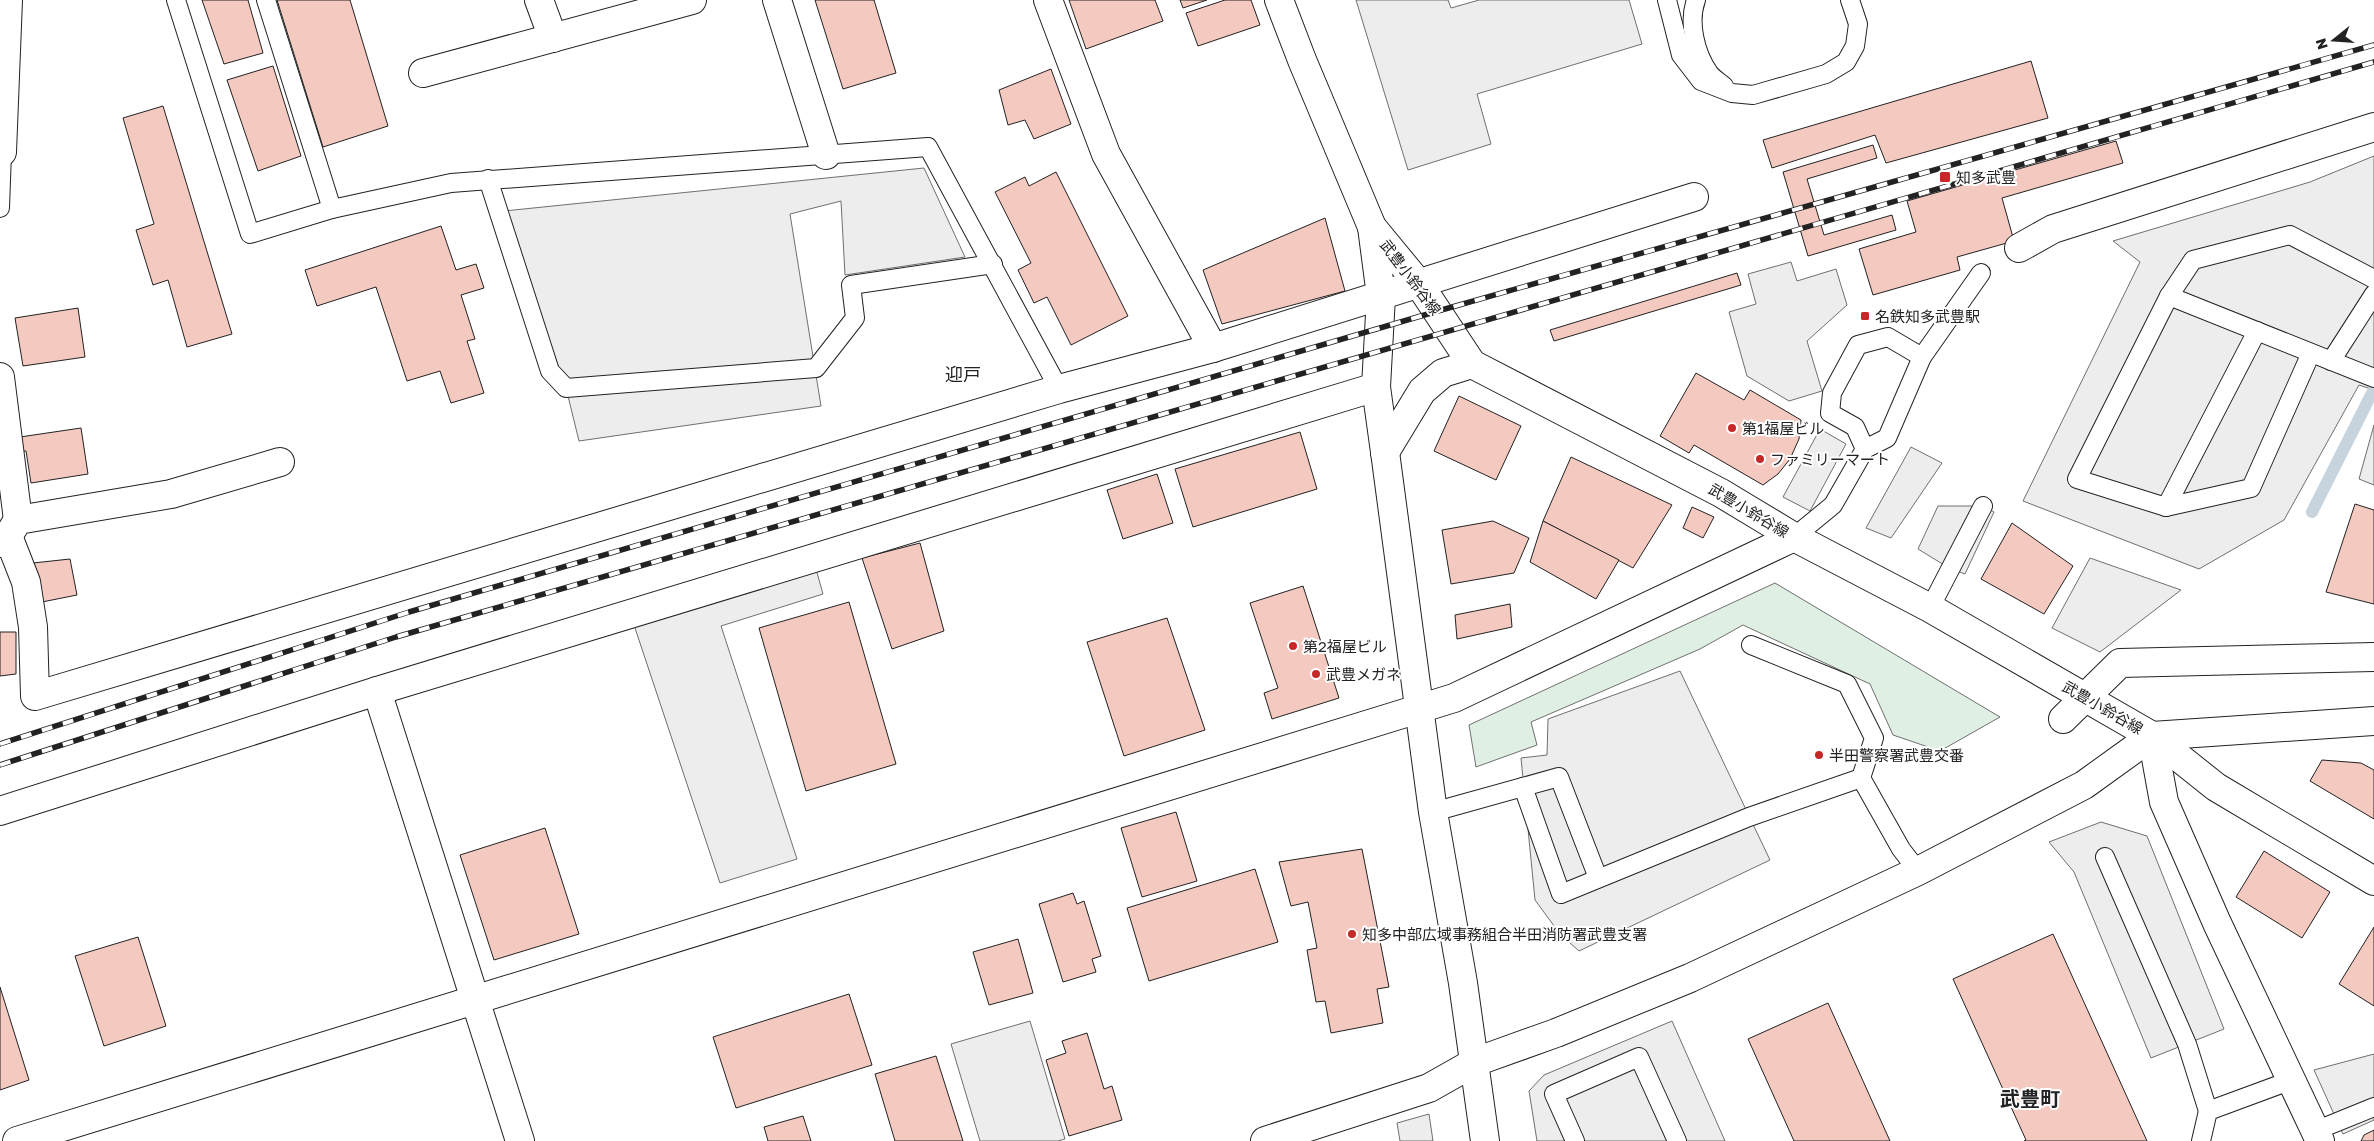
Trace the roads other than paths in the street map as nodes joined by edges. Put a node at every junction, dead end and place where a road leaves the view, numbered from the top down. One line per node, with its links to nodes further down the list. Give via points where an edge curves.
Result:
1 (8, 0): 16 (street)
2 (176, 0): 21 (lane, via 250,234)
3 (266, 0): 21 (lane)
4 (539, 0): 12 (street)
5 (692, 0): 12 (street)
6 (777, 0): 17 (street)
7 (1048, 0): 32 (street, via 1106,154)
8 (1279, 0): 22 (street, 武豊小鈴谷線)
9 (1667, 0): 14 (lane, via 1681,55 1701,81)
10 (1696, 0): 14 (lane, via 1691,22 1700,53 1709,73)
11 (1850, 0): 14 (lane, via 1858,24 1856,46 1846,62 1826,74 1753,95)
12 (554, 38): 13 (street)
13 (423, 73)
14 (1732, 93)
15 (2374, 127): 23 (street, via 2053,228)
16 (2, 152): 20 (lane)
17 (826, 155): 18 (lane); 24 (lane, via 928,148)
18 (488, 179): 21 (lane, via 451,183); 24 (lane, via 550,371 566,388 816,368 855,318 851,285)
19 (1694, 197): 27 (street)
20 (0, 208)
21 (332, 209)
22 (1372, 226): 27 (street, 武豊小鈴谷線); 29 (street)
23 (2019, 248)
24 (993, 264): 40 (lane)
25 (1982, 273): 34 (lane)
26 (2374, 279): 30 (lane, via 2290,234 2193,260)
27 (1419, 284): 29 (street); 36 (street, 武豊小鈴谷線)
28 (2374, 294): 35 (lane)
29 (1381, 296): 32 (street); 39 (street)
30 (2169, 296): 31 (lane); 45 (lane, via 2077,479)
31 (2257, 332): 33 (lane); 45 (lane)
32 (1214, 348): 40 (street)
33 (2311, 353): 35 (lane); 45 (lane, via 2250,488)
34 (1922, 357): 41 (lane, via 1887,438); 41 (lane, via 1888,337 1858,345 1832,393 1830,413 1855,427)
35 (2331, 361): 38 (lane)
36 (1472, 364): 42 (street, via 1443,374 1422,391); 47 (street, 武豊小鈴谷線, via 1721,492)
37 (0, 377): 46 (street)
38 (2374, 378)
39 (1376, 386): 42 (street); 51 (street)
40 (1059, 389): 46 (street, via 35,696 33,627 26,582)
41 (1866, 449): 47 (lane, via 1833,505)
42 (1385, 452): 53 (street)
43 (280, 462): 46 (street, via 171,494)
44 (1983, 506): 48 (lane)
45 (2166, 508)
46 (9, 533)
47 (1794, 537): 48 (street, 武豊小鈴谷線); 53 (street, via 1454,698)
48 (1930, 608): 52 (street, 武豊小鈴谷線)
49 (1751, 644): 57 (lane, via 1847,684 1874,738)
50 (2374, 657): 52 (street, via 2120,663)
51 (377, 691): 59 (street); 65 (street)
52 (2085, 697): 54 (street); 56 (street, 武豊小鈴谷線)
53 (1420, 708): 60 (street); 65 (street)
54 (2063, 719)
55 (2374, 721): 56 (street)
56 (2152, 736): 62 (street, via 2084,786); 64 (street, 武豊小鈴谷線, via 2216,787); 67 (street, via 2164,802)
57 (1861, 778): 62 (lane, via 1901,849); 63 (lane, via 1750,817)
58 (1523, 788): 60 (lane); 63 (lane, via 1559,776); 63 (lane, via 1560,894)
59 (0, 811)
60 (1433, 812): 66 (street)
61 (2105, 856): 69 (lane, via 2187,1044)
62 (1918, 871): 66 (street, via 1690,978)
63 (1598, 878)
64 (2374, 881)
65 (476, 999): 71 (street); 72 (street)
66 (1475, 1062): 73 (street, via 1429,1088); 74 (street)
67 (2292, 1080): 69 (lane); 70 (street)
68 (2374, 1107): 70 (lane)
69 (2208, 1111): 77 (lane)
70 (2317, 1136)
71 (17, 1141)
72 (520, 1141)
73 (1265, 1141)
74 (1485, 1141)
75 (1575, 1141): 76 (lane, via 1554,1094 1639,1057)
76 (1677, 1141)
77 (2201, 1141)

